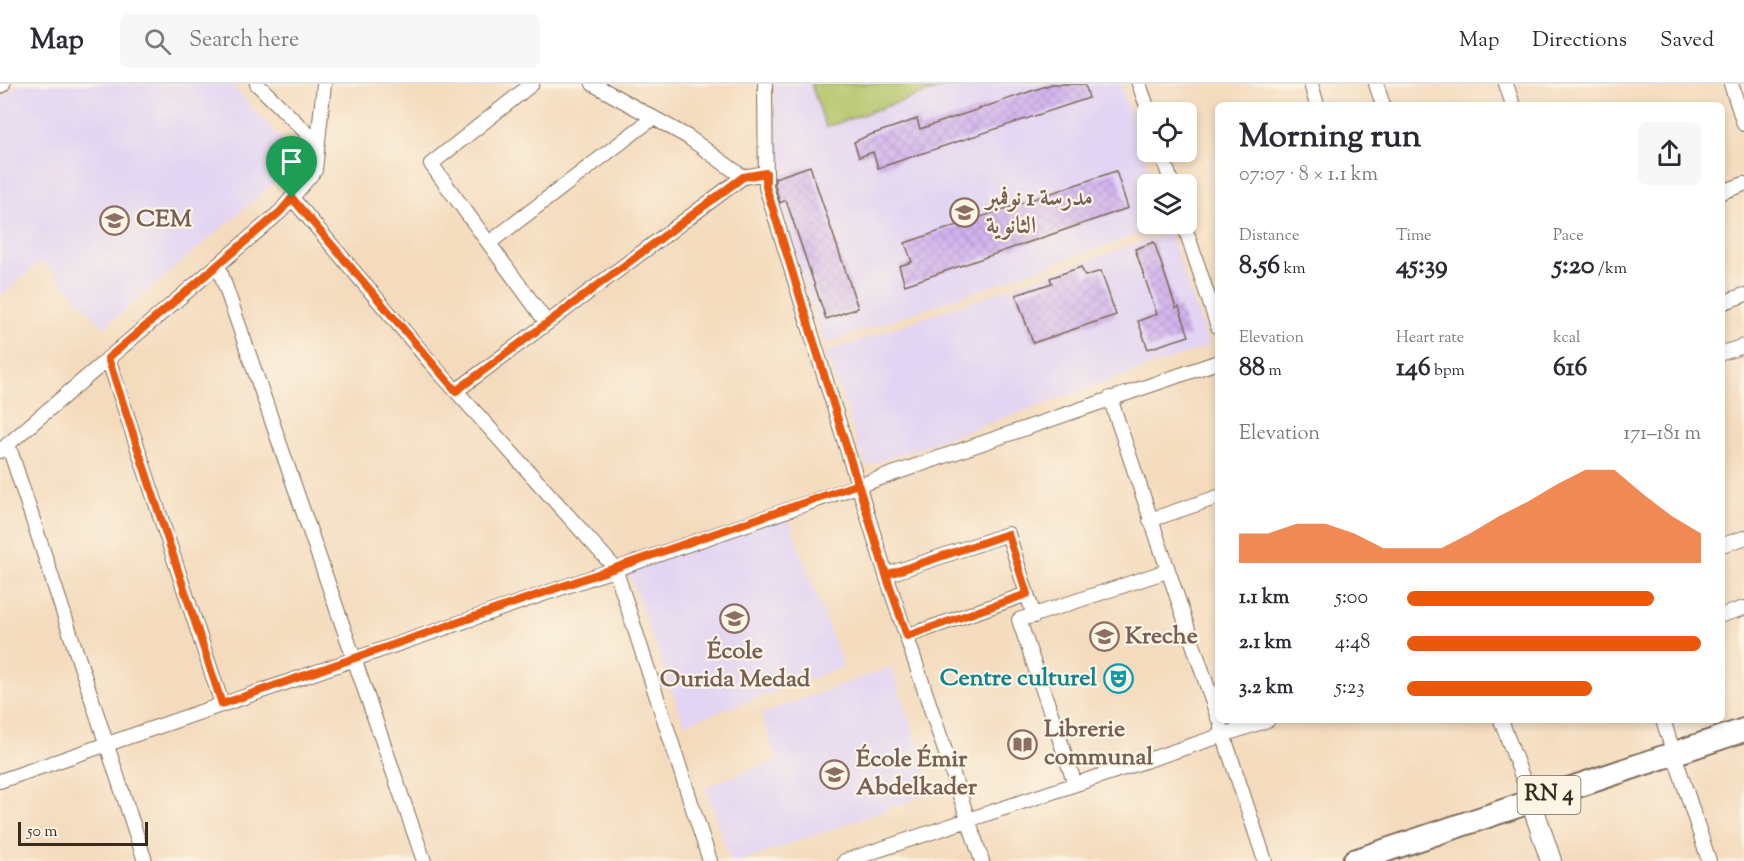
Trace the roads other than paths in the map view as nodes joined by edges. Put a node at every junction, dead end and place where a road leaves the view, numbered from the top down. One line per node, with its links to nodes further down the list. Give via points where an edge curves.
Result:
1 (256, 84): 17 (street)
2 (324, 84): 17 (street)
3 (532, 84): 24 (street, via 431,164)
4 (593, 84): 15 (street)
5 (765, 84): 18 (street)
6 (1139, 84): 11 (street)
7 (1311, 84): 12 (street)
8 (1376, 84): 13 (street)
9 (1506, 84): 14 (street)
10 (1731, 84): 16 (street)
11 (1145, 102)
12 (1316, 102)
13 (1382, 102)
14 (1512, 102)
15 (653, 118): 19 (street, via 688,137); 24 (street)
16 (1744, 124)
17 (316, 142): 22 (street, via 315,170)
18 (766, 173): 19 (street); 37 (street, via 766,187)
19 (743, 177): 29 (street)
20 (1744, 184): 21 (street)
21 (1725, 191)
22 (292, 198): 25 (street); 34 (street)
23 (1187, 234): 28 (street)
24 (489, 243): 29 (street)
25 (218, 265): 32 (street); 50 (street)
26 (1744, 296): 27 (street)
27 (1725, 302)
28 (1215, 318)
29 (547, 323): 34 (street)
30 (1744, 346): 31 (street)
31 (1725, 352)
32 (108, 358): 36 (street); 51 (street)
33 (1215, 363): 35 (street)
34 (456, 391): 42 (street)
35 (1110, 398): 37 (street); 39 (street)
36 (4, 447): 59 (street)
37 (858, 484): 42 (street); 44 (street)
38 (1215, 498): 39 (street)
39 (1150, 520): 43 (street)
40 (1744, 538): 41 (street)
41 (1725, 544)
42 (615, 568): 50 (street); 67 (street)
43 (1167, 571): 48 (street); 52 (street)
44 (886, 575): 45 (street, via 1008,534); 49 (street)
45 (1027, 594): 48 (street); 49 (street)
46 (1744, 608): 47 (street)
47 (1725, 614)
48 (1034, 616): 62 (street, via 1019,620)
49 (907, 636): 64 (street)
50 (354, 658): 51 (street); 66 (street)
51 (222, 704): 59 (street)
52 (1215, 710)
53 (1220, 723): 58 (street)
54 (1259, 723): 58 (street)
55 (1502, 723): 63 (street)
56 (1664, 723): 60 (street)
57 (1744, 730): 60 (main road, RN 4)
58 (1224, 735): 62 (street); 70 (street)
59 (106, 745): 61 (street); 65 (street)
60 (1673, 753): 63 (main road, RN 4); 73 (street)
61 (0, 781)
62 (1075, 784): 64 (street)
63 (1531, 801): 71 (main road, RN 4); 72 (main road)
64 (969, 820): 68 (street); 69 (street)
65 (145, 861)
66 (424, 861)
67 (710, 861)
68 (845, 861)
69 (982, 861)
70 (1265, 861)
71 (1354, 861)
72 (1551, 861)
73 (1709, 861)

